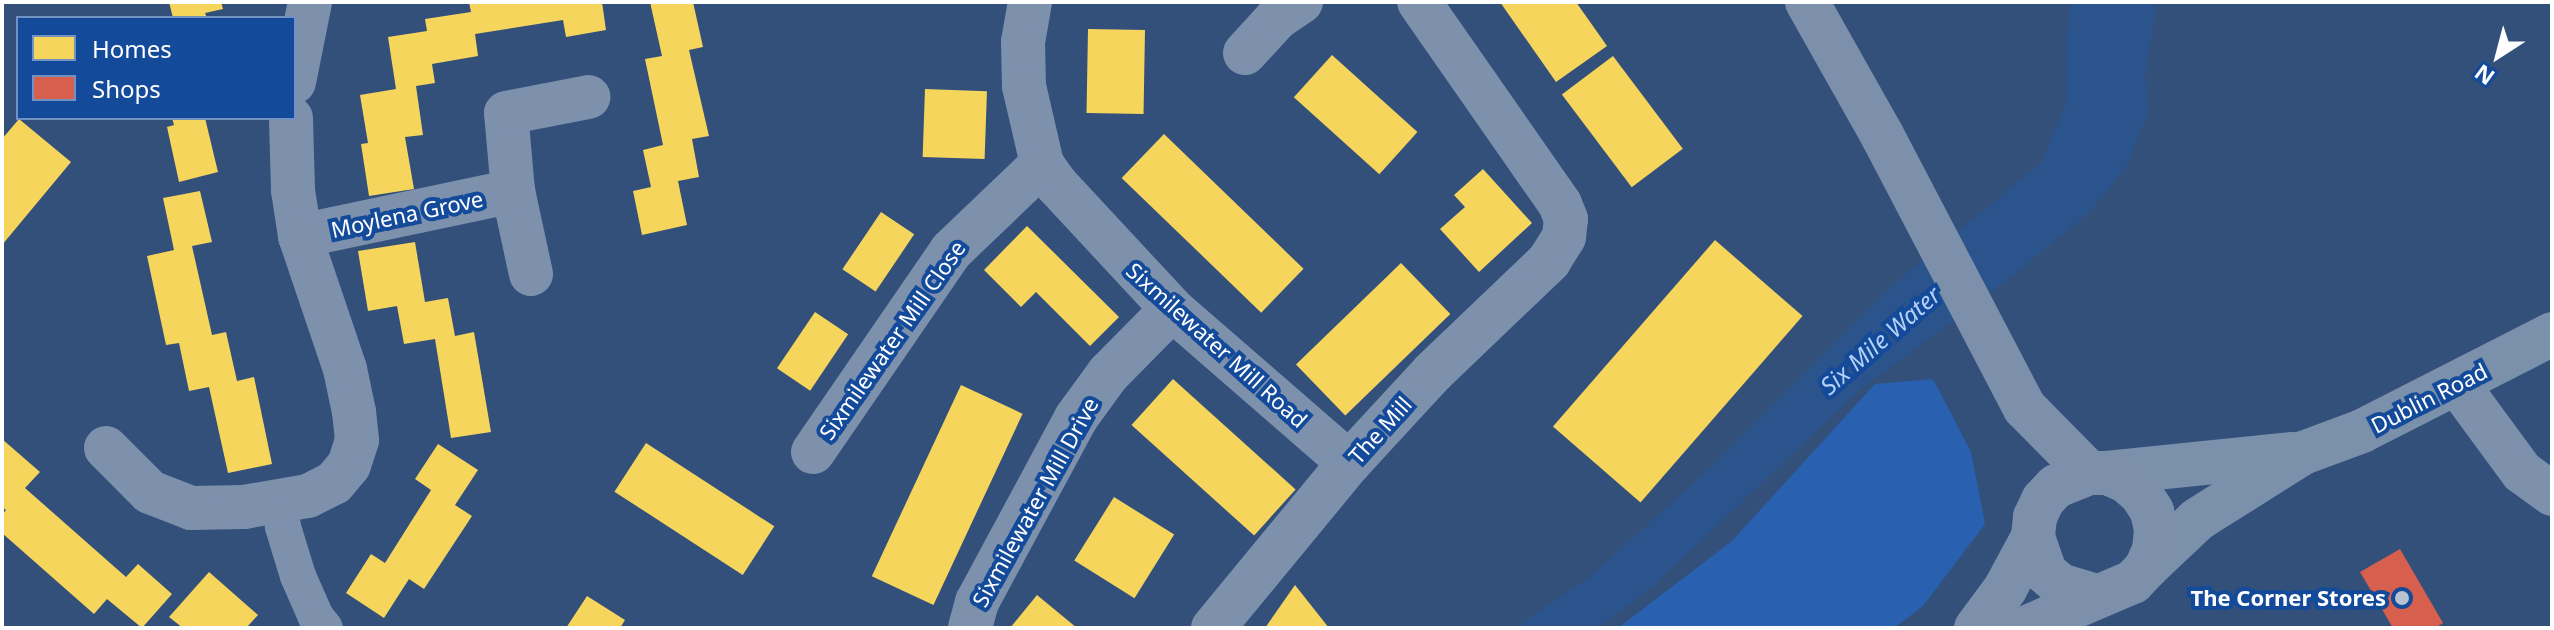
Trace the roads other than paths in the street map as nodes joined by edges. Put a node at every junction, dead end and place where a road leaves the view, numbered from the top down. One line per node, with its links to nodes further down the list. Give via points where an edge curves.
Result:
1 (310, 2): 7 (street)
2 (1030, 2): 10 (street, Sixmilewater Mill Road, via 1022,64)
3 (1301, 2): 6 (street, via 1277,18)
4 (1419, 2): 21 (street, The Mill, via 1560,204 1566,228 1549,261 1433,372)
5 (1807, 2): 17 (highway)
6 (1245, 53)
7 (296, 72)
8 (588, 97): 11 (street, Moylena Grove, via 506,113)
9 (291, 120): 12 (street, Moylena Grove)
10 (1042, 164): 14 (street, Sixmilewater Mill Road); 19 (street, Sixmilewater Mill Close, via 951,251)
11 (513, 191): 12 (street, Moylena Grove); 13 (street, Moylena Grove)
12 (300, 236): 24 (street, Moylena Grove, via 345,369 357,440 349,465 334,483)
13 (531, 274)
14 (1172, 309): 21 (street, Sixmilewater Mill Road); 29 (street, Sixmilewater Mill Drive, via 1108,374 1076,418 977,602)
15 (2552, 334): 16 (main road, Dublin Road)
16 (2458, 385): 20 (main road, Dublin Road); 23 (street, via 2522,472)
17 (2016, 391): 22 (highway); 25 (highway)
18 (106, 448): 24 (street, Moylena Grove, via 143,487 174,504 217,509)
19 (813, 452)
20 (2303, 453): 22 (main road, Dublin Road); 26 (main road, Dublin Road, via 2198,519)
21 (1349, 463): 30 (street, The Mill)
22 (2098, 473): 25 (highway, via 2056,486); 26 (highway, via 2126,481 2152,511 2154,550)
23 (2552, 494)
24 (280, 503): 28 (street, via 298,576)
25 (2038, 518): 27 (highway, via 2045,572 2060,585); 31 (highway, via 2005,589)
26 (2146, 568): 27 (highway, via 2133,582)
27 (2096, 596): 32 (highway)
28 (325, 628)
29 (970, 628)
30 (1213, 628)
31 (1976, 628)
32 (2025, 628)

